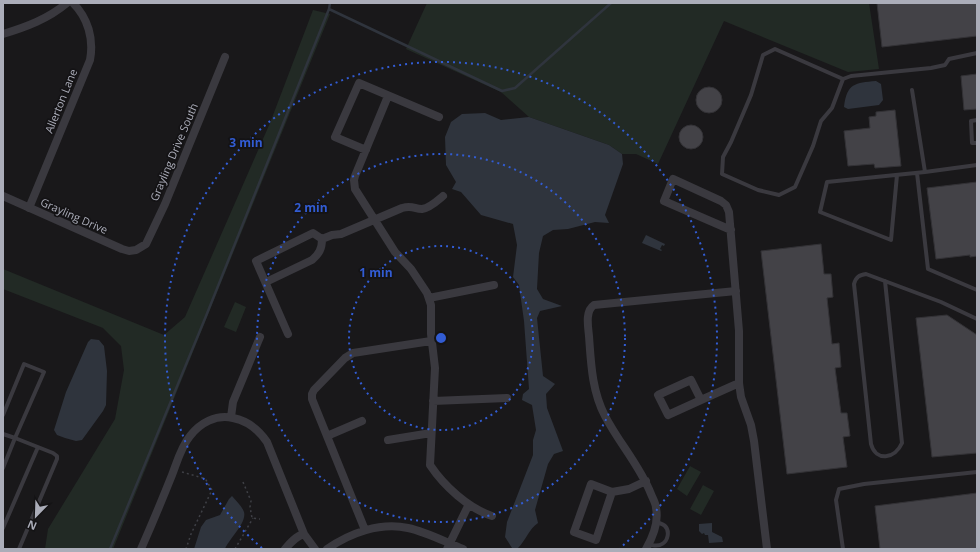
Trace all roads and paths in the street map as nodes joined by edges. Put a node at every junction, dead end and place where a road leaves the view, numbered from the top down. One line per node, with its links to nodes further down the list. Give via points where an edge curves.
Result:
1 (67, 3): 3 (street, via 42,20)
2 (73, 3): 19 (street, Allerton Lane, via 87,26 92,44 90,60)
3 (3, 34)
4 (977, 54): 6 (lane, via 949,59 945,65)
5 (225, 58): 23 (street, Grayling Drive South, via 165,204 146,244)
6 (843, 79): 6 (lane, via 832,108 821,121 795,187 779,194 758,190 722,174 723,157 751,95 763,55 776,49)
7 (912, 90): 14 (lane)
8 (388, 96): 9 (street); 12 (street); 12 (street, via 359,83 335,137)
9 (439, 117)
10 (977, 120): 11 (lane, via 971,121 972,143)
11 (977, 143)
12 (366, 150): 20 (street, via 354,180 355,190)
13 (977, 165): 14 (lane)
14 (925, 172): 15 (lane)
15 (916, 173): 16 (lane); 27 (lane, via 928,269)
16 (897, 175): 16 (lane, via 827,182 820,212 891,240)
17 (3, 196): 19 (street, Grayling Drive)
18 (443, 196): 20 (street, via 428,208 410,206)
19 (29, 208): 23 (street, Grayling Drive, via 122,249)
20 (375, 221): 22 (street); 29 (street)
21 (731, 230): 21 (street, via 726,205 673,179 664,200); 28 (street)
22 (322, 239): 25 (street, via 322,248 312,260); 25 (street, via 313,233 256,261)
23 (136, 250)
24 (885, 281): 24 (lane, via 866,274 859,275 854,284 872,449 876,454 889,456 899,449 902,435); 30 (lane)
25 (266, 282): 31 (street)
26 (494, 285): 29 (street)
27 (977, 290)
28 (736, 291): 34 (street); 51 (street, via 594,305 588,312 593,382 600,405 610,426)
29 (429, 298): 33 (street)
30 (977, 319)
31 (288, 334)
32 (260, 337): 39 (street, via 233,402)
33 (431, 341): 37 (street, via 435,368); 43 (street, via 353,353 346,358 312,394)
34 (739, 383): 36 (street); 71 (street, via 754,441)
35 (507, 398): 37 (street)
36 (701, 400): 36 (street, via 668,415 658,395 691,380)
37 (433, 401): 41 (street)
38 (3, 415): 44 (lane, via 24,364 44,372)
39 (231, 417): 48 (street, via 214,418 198,428 185,444); 60 (street, via 255,428 267,442)
40 (362, 421): 43 (street)
41 (431, 433): 45 (street); 53 (street, via 430,465 436,475)
42 (3, 434): 44 (lane)
43 (327, 436): 59 (street)
44 (16, 438): 46 (lane); 47 (lane)
45 (388, 440)
46 (38, 446): 58 (lane); 63 (lane, via 55,454 57,460)
47 (3, 468)
48 (174, 468): 64 (street); 65 (path, via 185,474 203,478 212,490 190,534)
49 (977, 472): 72 (lane, via 839,489 836,500)
50 (243, 482): 55 (path, via 251,501)
51 (646, 482): 52 (street, via 629,490); 57 (street, via 656,508)
52 (612, 492): 52 (street, via 591,484 574,532 596,540)
53 (469, 504): 54 (street, via 476,510); 61 (street)
54 (492, 516)
55 (253, 518): 56 (path); 66 (path)
56 (260, 519)
57 (656, 522): 62 (street, via 654,535); 62 (lane, via 667,528 668,535 662,544)
58 (3, 528)
59 (366, 530): 61 (street, via 407,528 422,532); 69 (street)
60 (304, 534): 67 (street); 68 (street)
61 (449, 546): 70 (street)
62 (647, 547)
63 (20, 549)
64 (141, 549)
65 (186, 549)
66 (235, 549)
67 (285, 549)
68 (315, 549)
69 (327, 549)
70 (463, 549)
71 (767, 549)
72 (843, 549)

